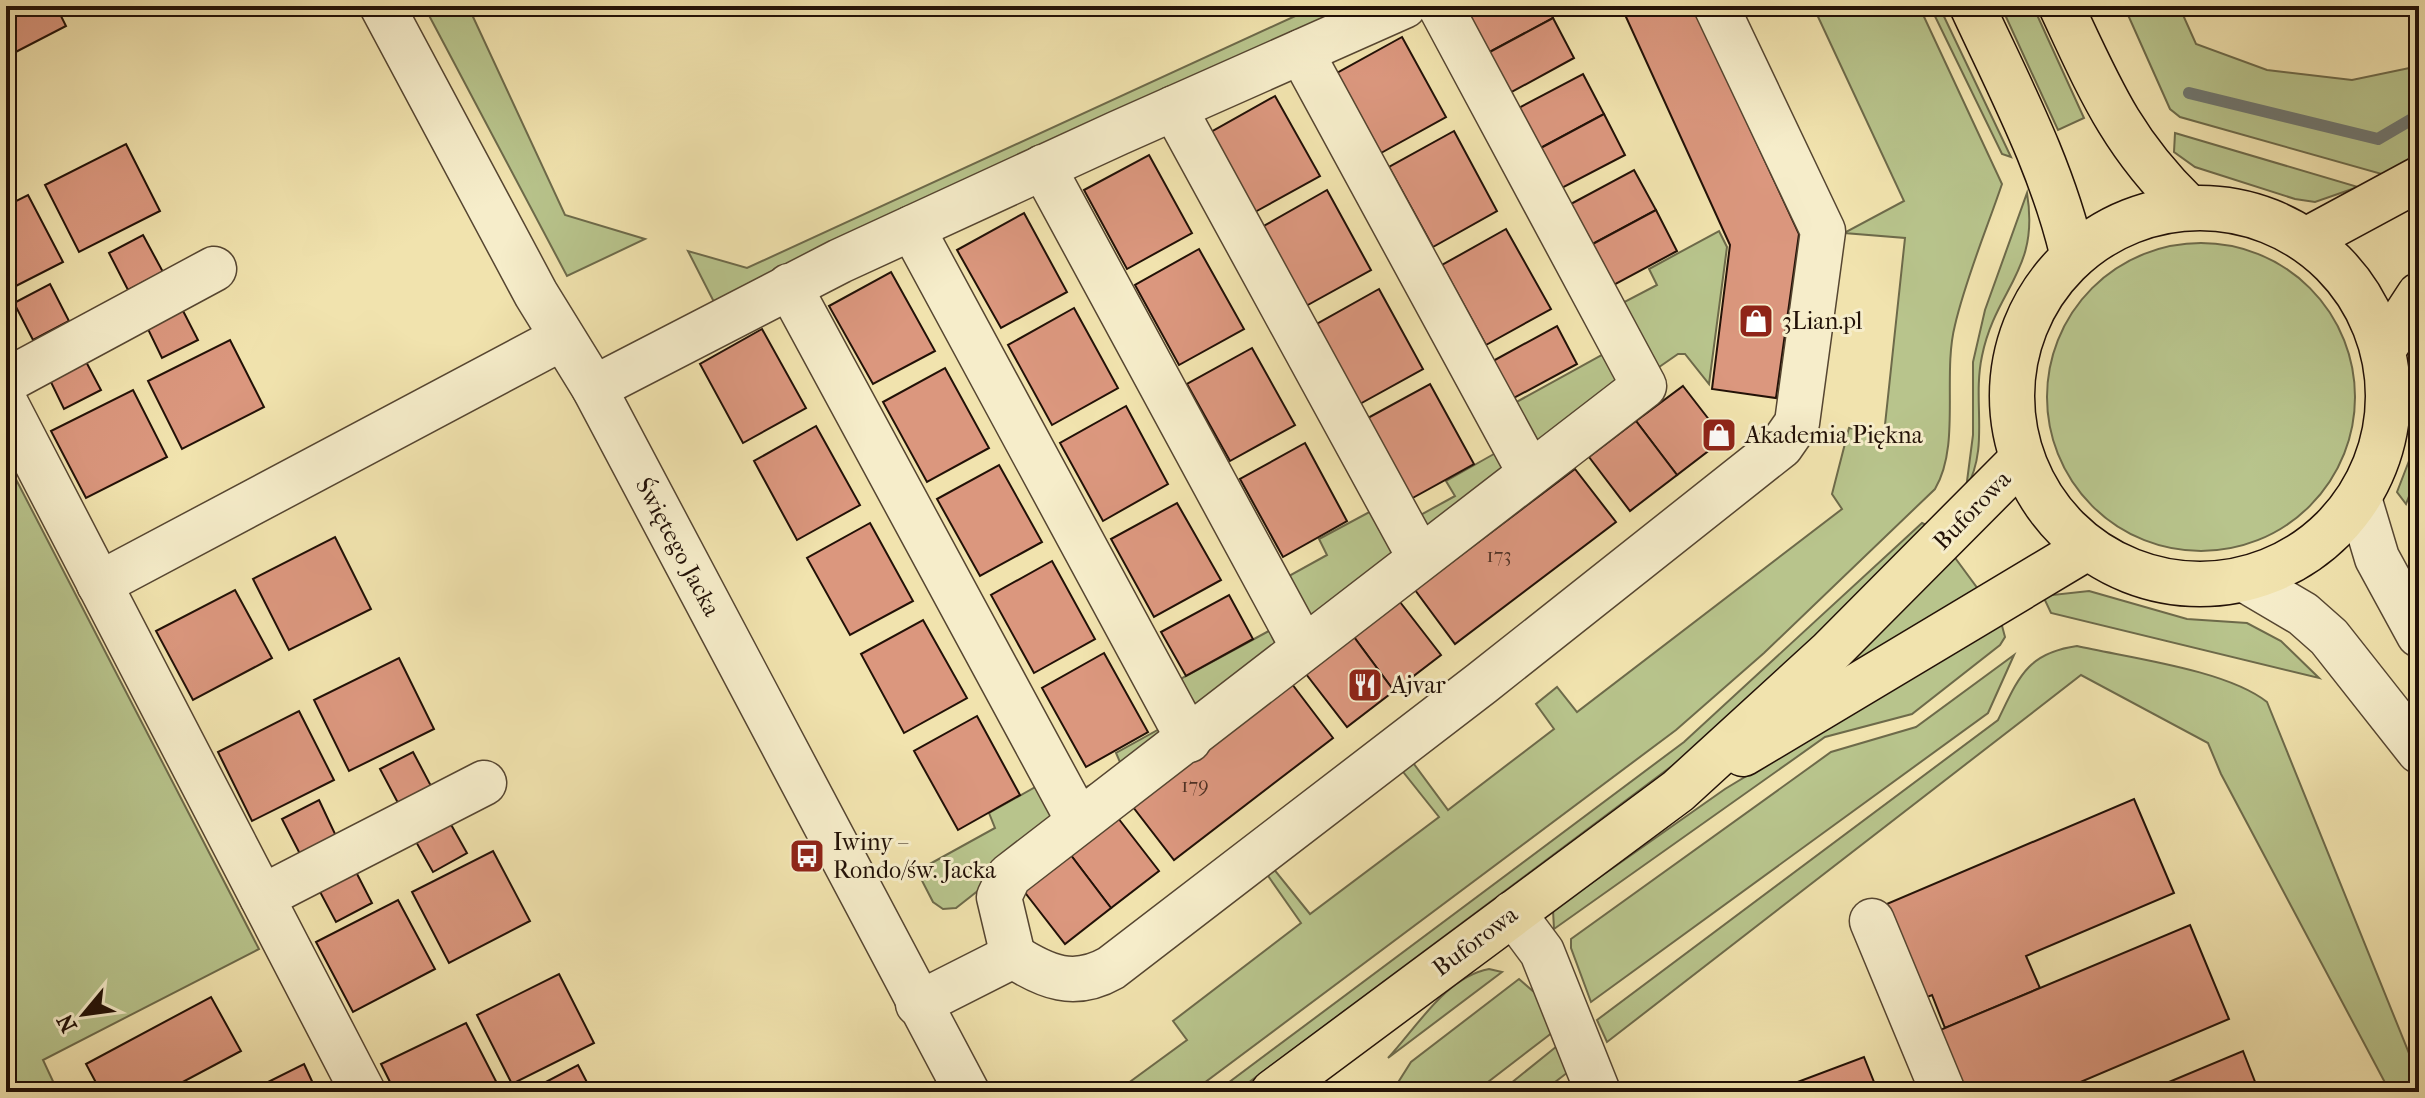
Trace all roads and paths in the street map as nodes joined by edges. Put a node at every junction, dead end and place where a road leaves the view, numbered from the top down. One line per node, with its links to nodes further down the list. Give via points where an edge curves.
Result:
1 (382, 6): 18 (street, Świętego Jacka)
2 (1404, 6): 7 (street)
3 (1440, 6): 24 (street, via 1644,386)
4 (1716, 6): 40 (street, via 1823,231 1797,423 1781,446 1111,968 1080,980 1061,979)
5 (1972, 6): 14 (main road, via 2043,160)
6 (2061, 6): 11 (main road, via 2117,124 2152,172)
7 (1301, 52): 8 (street); 24 (street)
8 (1174, 108): 9 (street); 27 (street)
9 (1043, 167): 12 (street); 31 (street)
10 (2419, 179): 13 (main road)
11 (2187, 206): 13 (main road, via 2260,218); 14 (main road, via 2116,227)
12 (912, 228): 16 (street); 32 (street)
13 (2306, 240): 19 (main road, via 2341,271 2366,308)
14 (2073, 257): 23 (main road, via 2040,296 2017,348 2011,404)
15 (214, 269): 20 (street)
16 (789, 286): 21 (street); 36 (street)
17 (2419, 295): 19 (main road)
18 (562, 338): 21 (street, Świętego Jacka); 29 (street)
19 (2383, 350): 25 (main road, via 2388,401 2380,452)
20 (6, 381)
21 (594, 388): 41 (street, Świętego Jacka)
22 (6, 404): 29 (street)
23 (2022, 459): 26 (main road, via 2048,508); 35 (main road, Buforowa, via 1830,652)
24 (1530, 473): 27 (street)
25 (2359, 498): 28 (main road, via 2326,537 2288,564); 30 (street, via 2377,558)
26 (2087, 548): 28 (main road, via 2140,575 2200,585); 35 (main road, Buforowa)
27 (1420, 558): 31 (street)
28 (2247, 581): 33 (street, via 2303,614 2329,637)
29 (99, 584): 37 (street)
30 (2419, 635)
31 (1303, 647): 32 (street)
32 (1189, 740): 36 (street)
33 (2419, 751)
34 (484, 783): 37 (street)
35 (1678, 791): 38 (main road, Buforowa)
36 (1078, 820): 40 (street, via 1009,876 1004,886 999,897)
37 (262, 897): 42 (street)
38 (1513, 913): 44 (main road, Buforowa); 45 (street, via 1542,952)
39 (1872, 921): 46 (street)
40 (1013, 956): 41 (street)
41 (918, 1004): 43 (street, Świętego Jacka)
42 (363, 1092)
43 (967, 1092)
44 (1273, 1092)
45 (1598, 1092)
46 (1943, 1092)

